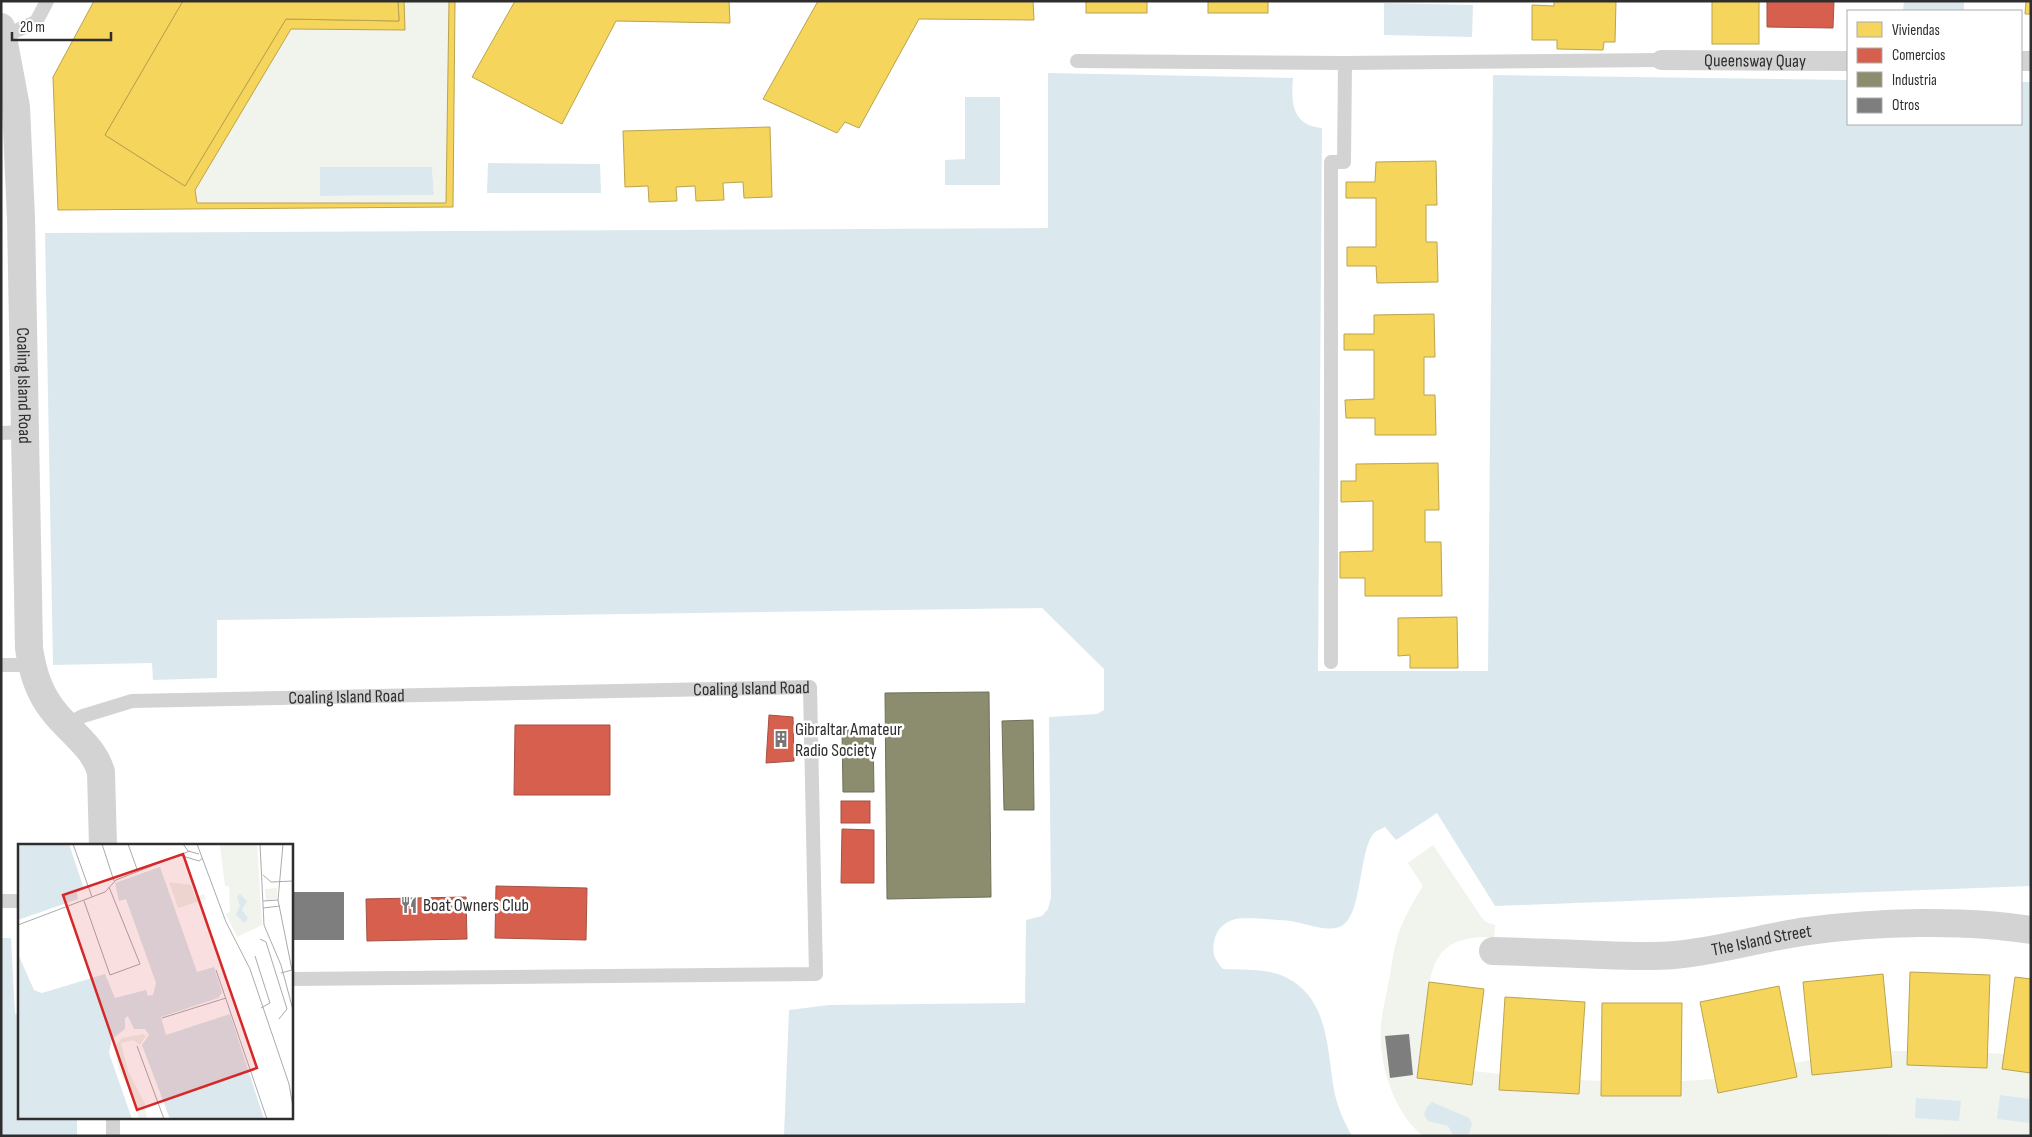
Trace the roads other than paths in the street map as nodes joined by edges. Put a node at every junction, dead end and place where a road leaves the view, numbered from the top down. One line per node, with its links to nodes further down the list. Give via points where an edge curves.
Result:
1 (47, 1): 2 (lane, via 36,22)
2 (2, 34): 7 (street, Coaling Island Road, via 16,107 21,218)
3 (1662, 60): 5 (street, Queensway Quay); 6 (lane)
4 (1077, 61): 6 (lane)
5 (1847, 61)
6 (1345, 63): 8 (lane, via 1344,162 1330,162)
7 (13, 432): 10 (street, Coaling Island Road)
8 (1330, 662)
9 (1, 665): 10 (lane)
10 (31, 665): 11 (street, Coaling Island Road, via 44,697)
11 (66, 725): 12 (street, Coaling Island Road, via 90,750 99,765); 17 (lane, Coaling Island Road, via 83,716 132,701 810,687 816,974)
12 (102, 844)
13 (1, 901): 14 (lane)
14 (18, 901)
15 (2031, 930): 16 (street, The Island Street, via 1928,924 1858,927 1808,931 1672,955)
16 (1493, 951)
17 (292, 979)
18 (113, 1120): 19 (lane)
19 (113, 1136)

